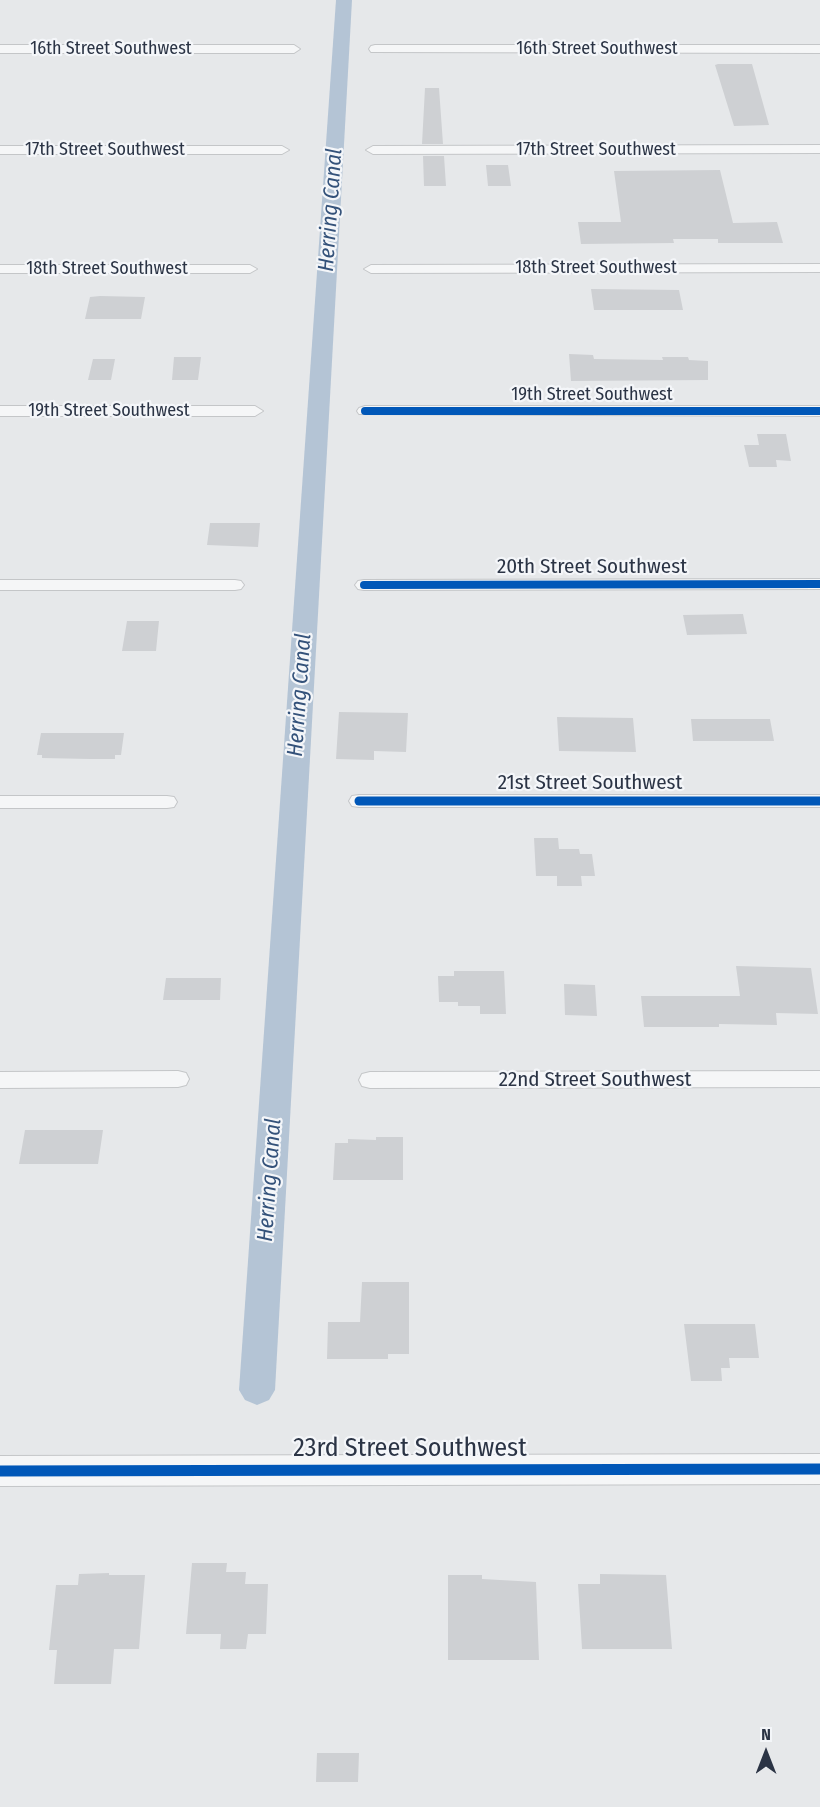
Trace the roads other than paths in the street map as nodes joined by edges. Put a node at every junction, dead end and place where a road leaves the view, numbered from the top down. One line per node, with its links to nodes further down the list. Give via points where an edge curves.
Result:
1 (294, 49): 4 (street, 16th Street Southwest)
2 (375, 49): 3 (street, 16th Street Southwest)
3 (820, 49)
4 (0, 50)
5 (820, 149): 8 (street, 17th Street Southwest)
6 (0, 150): 7 (street, 17th Street Southwest)
7 (282, 150)
8 (373, 150)
9 (820, 268): 12 (street, 18th Street Southwest)
10 (0, 269): 11 (street, 18th Street Southwest)
11 (250, 269)
12 (371, 269)
13 (0, 411): 14 (street, 19th Street Southwest)
14 (255, 411)
15 (365, 411): 16 (street, 19th Street Southwest)
16 (820, 411)
17 (820, 584): 20 (street, 20th Street Southwest)
18 (0, 585): 19 (street)
19 (235, 585)
20 (364, 585)
21 (359, 801): 22 (street, 21st Street Southwest)
22 (820, 801)
23 (0, 802): 24 (street)
24 (167, 802)
25 (178, 1079): 27 (street)
26 (820, 1079): 28 (street, 22nd Street Southwest)
27 (0, 1080)
28 (370, 1080)
29 (820, 1469): 30 (street, 23rd Street Southwest)
30 (0, 1471)

